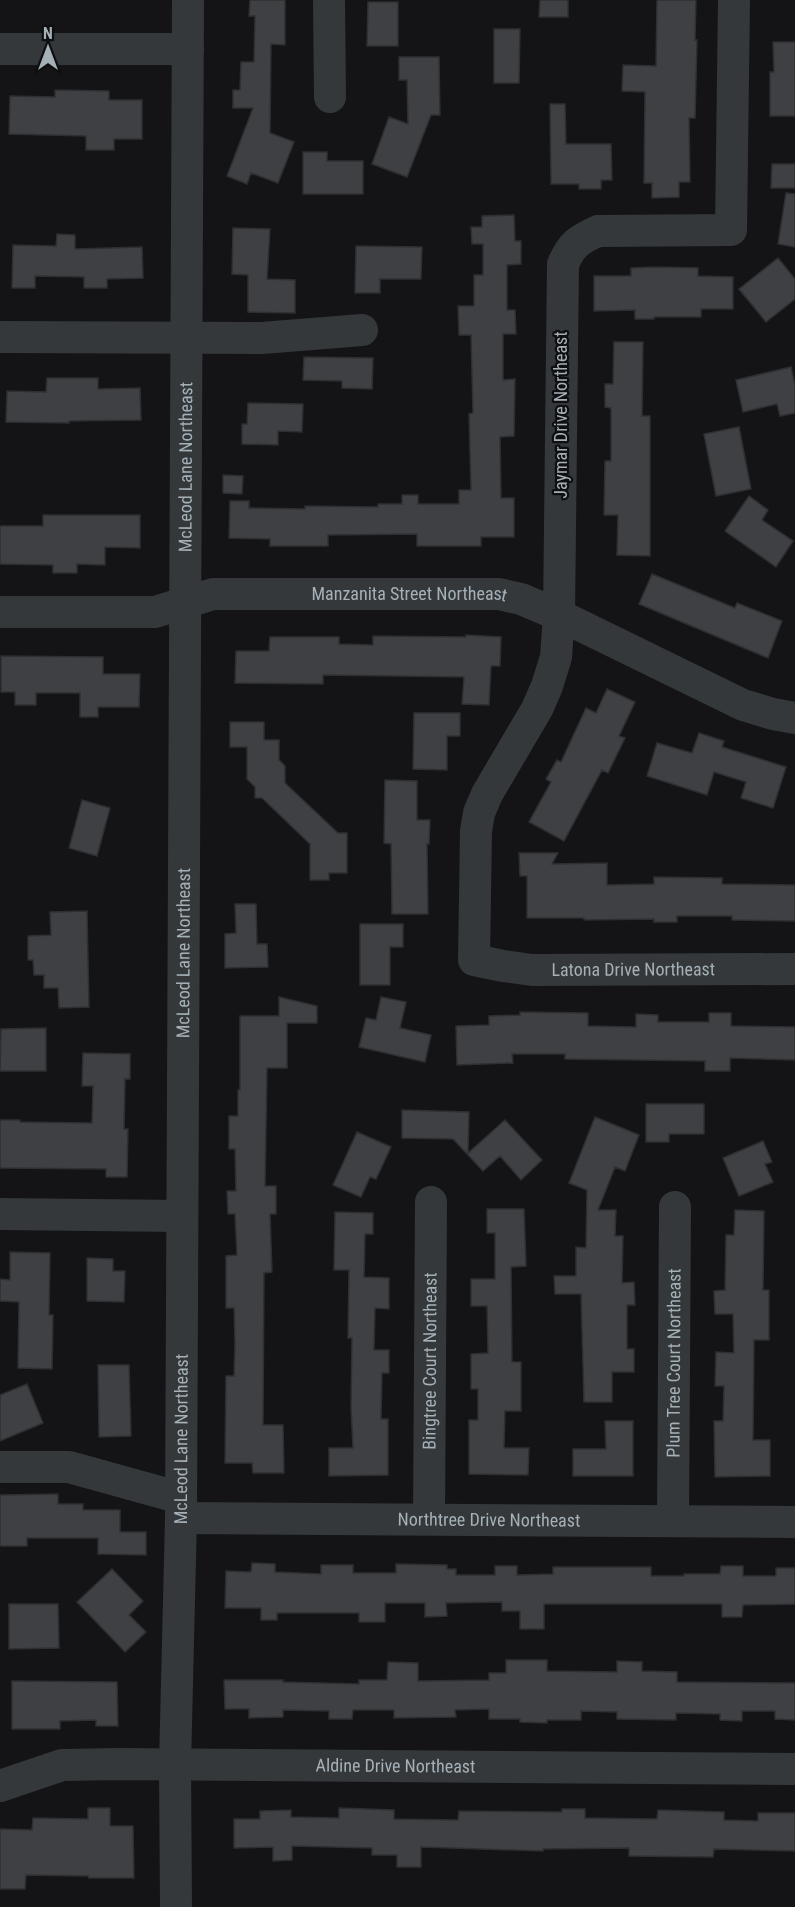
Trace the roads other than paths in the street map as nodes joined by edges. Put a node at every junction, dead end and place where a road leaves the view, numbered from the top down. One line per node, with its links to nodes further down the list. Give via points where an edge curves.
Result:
1 (188, 0): 5 (street, McLeod Lane Northeast)
2 (329, 0): 6 (street)
3 (734, 0): 12 (street, Jaymar Drive Northeast, via 731,230 598,231 581,238 569,249 563,264)
4 (0, 49): 5 (street)
5 (188, 49): 9 (street, McLeod Lane Northeast)
6 (330, 97)
7 (362, 330): 9 (street, via 262,338)
8 (0, 337): 9 (street)
9 (186, 338): 10 (street, McLeod Lane Northeast)
10 (186, 604): 11 (street, Manzanita Street Northeast, via 155,612); 12 (street, Manzanita Street Northeast, via 213,594 499,594); 19 (street, McLeod Lane Northeast)
11 (0, 612)
12 (559, 615): 13 (street, Manzanita Street Northeast, via 743,705); 14 (street, Jaymar Drive Northeast, via 555,657 547,686 479,813)
13 (795, 718)
14 (474, 960): 15 (street, Latona Drive Northeast, via 532,970)
15 (795, 969)
16 (431, 1202): 22 (street, Bingtree Court Northeast)
17 (675, 1207): 23 (street, Plum Tree Court Northeast)
18 (0, 1214): 19 (street)
19 (182, 1216): 21 (street, McLeod Lane Northeast)
20 (0, 1467): 21 (street, Northtree Drive Northeast, via 69,1467)
21 (182, 1508): 22 (street, Northtree Drive Northeast); 25 (street, McLeod Lane Northeast)
22 (429, 1519): 23 (street, Northtree Drive Northeast)
23 (673, 1521): 24 (street, Northtree Drive Northeast)
24 (795, 1522)
25 (175, 1765): 26 (street, Aldine Drive Northeast); 27 (street, Aldine Drive Northeast, via 62,1765); 28 (street, McLeod Lane Northeast)
26 (795, 1769)
27 (0, 1786)
28 (176, 1907)

